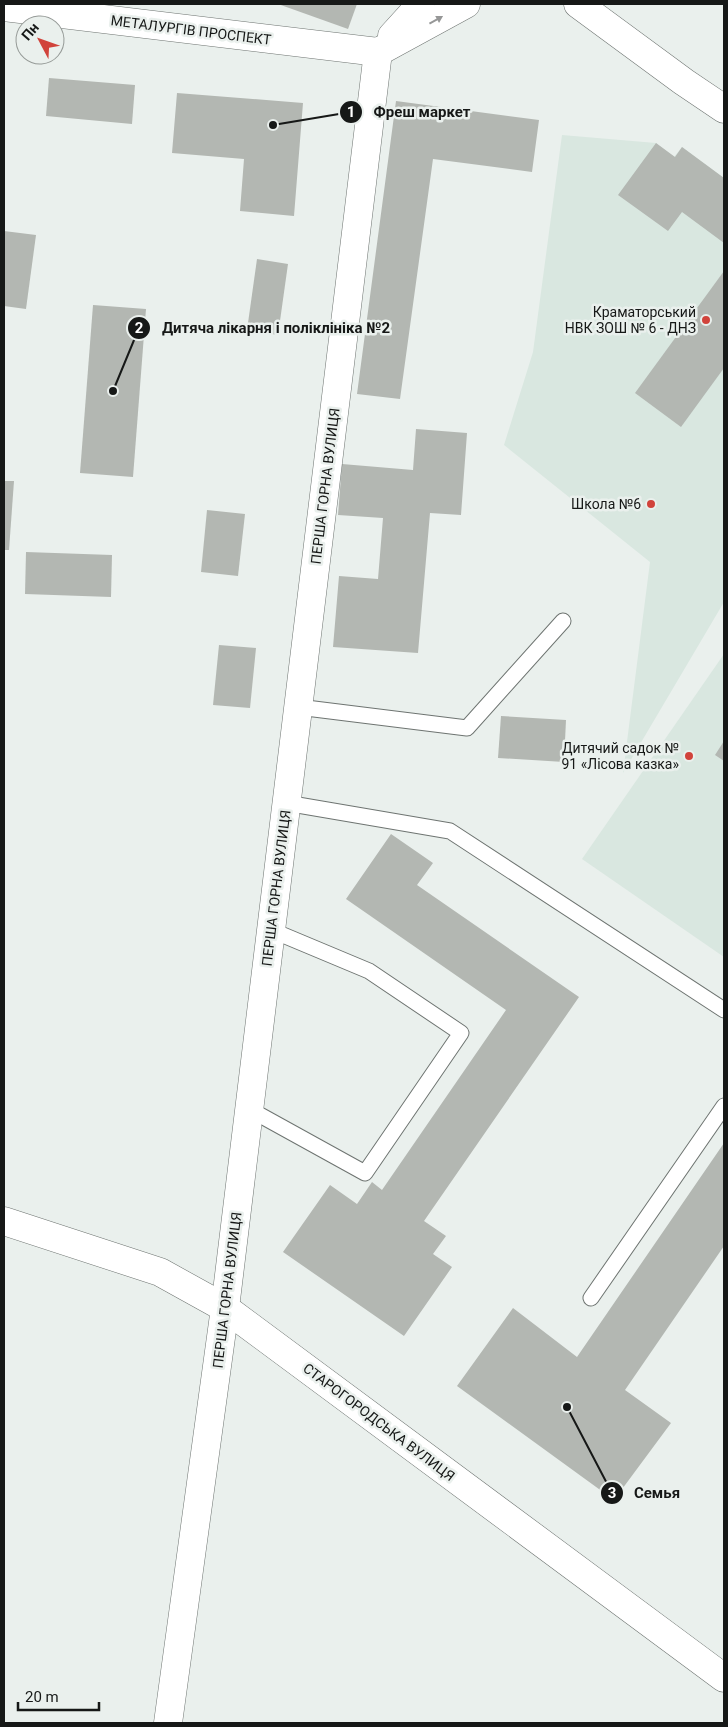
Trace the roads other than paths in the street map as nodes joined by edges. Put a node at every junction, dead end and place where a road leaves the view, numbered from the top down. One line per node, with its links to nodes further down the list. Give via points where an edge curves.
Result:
1 (421, 4): 5 (street)
2 (466, 4): 5 (street, one-way to 2)
3 (578, 4): 6 (street)
4 (4, 7): 5 (street, МЕТАЛУРГІВ ПРОСПЕКТ)
5 (378, 52): 8 (street, ПЕРША ГОРНА ВУЛИЦЯ)
6 (724, 109)
7 (563, 621): 8 (lane, via 467,728)
8 (298, 707): 9 (street, ПЕРША ГОРНА ВУЛИЦЯ)
9 (286, 803): 10 (street, ПЕРША ГОРНА ВУЛИЦЯ); 11 (lane, via 450,831)
10 (271, 930): 13 (street, ПЕРША ГОРНА ВУЛИЦЯ); 13 (lane, via 369,971 461,1034 365,1173)
11 (724, 1010)
12 (724, 1106): 15 (lane)
13 (249, 1110): 16 (street, ПЕРША ГОРНА ВУЛИЦЯ)
14 (4, 1220): 16 (street, СТАРОГОРОДСЬКА ВУЛИЦЯ, via 160,1272)
15 (591, 1298)
16 (225, 1308): 17 (street, СТАРОГОРОДСЬКА ВУЛИЦЯ); 18 (street, ПЕРША ГОРНА ВУЛИЦЯ)
17 (724, 1678)
18 (168, 1723)

